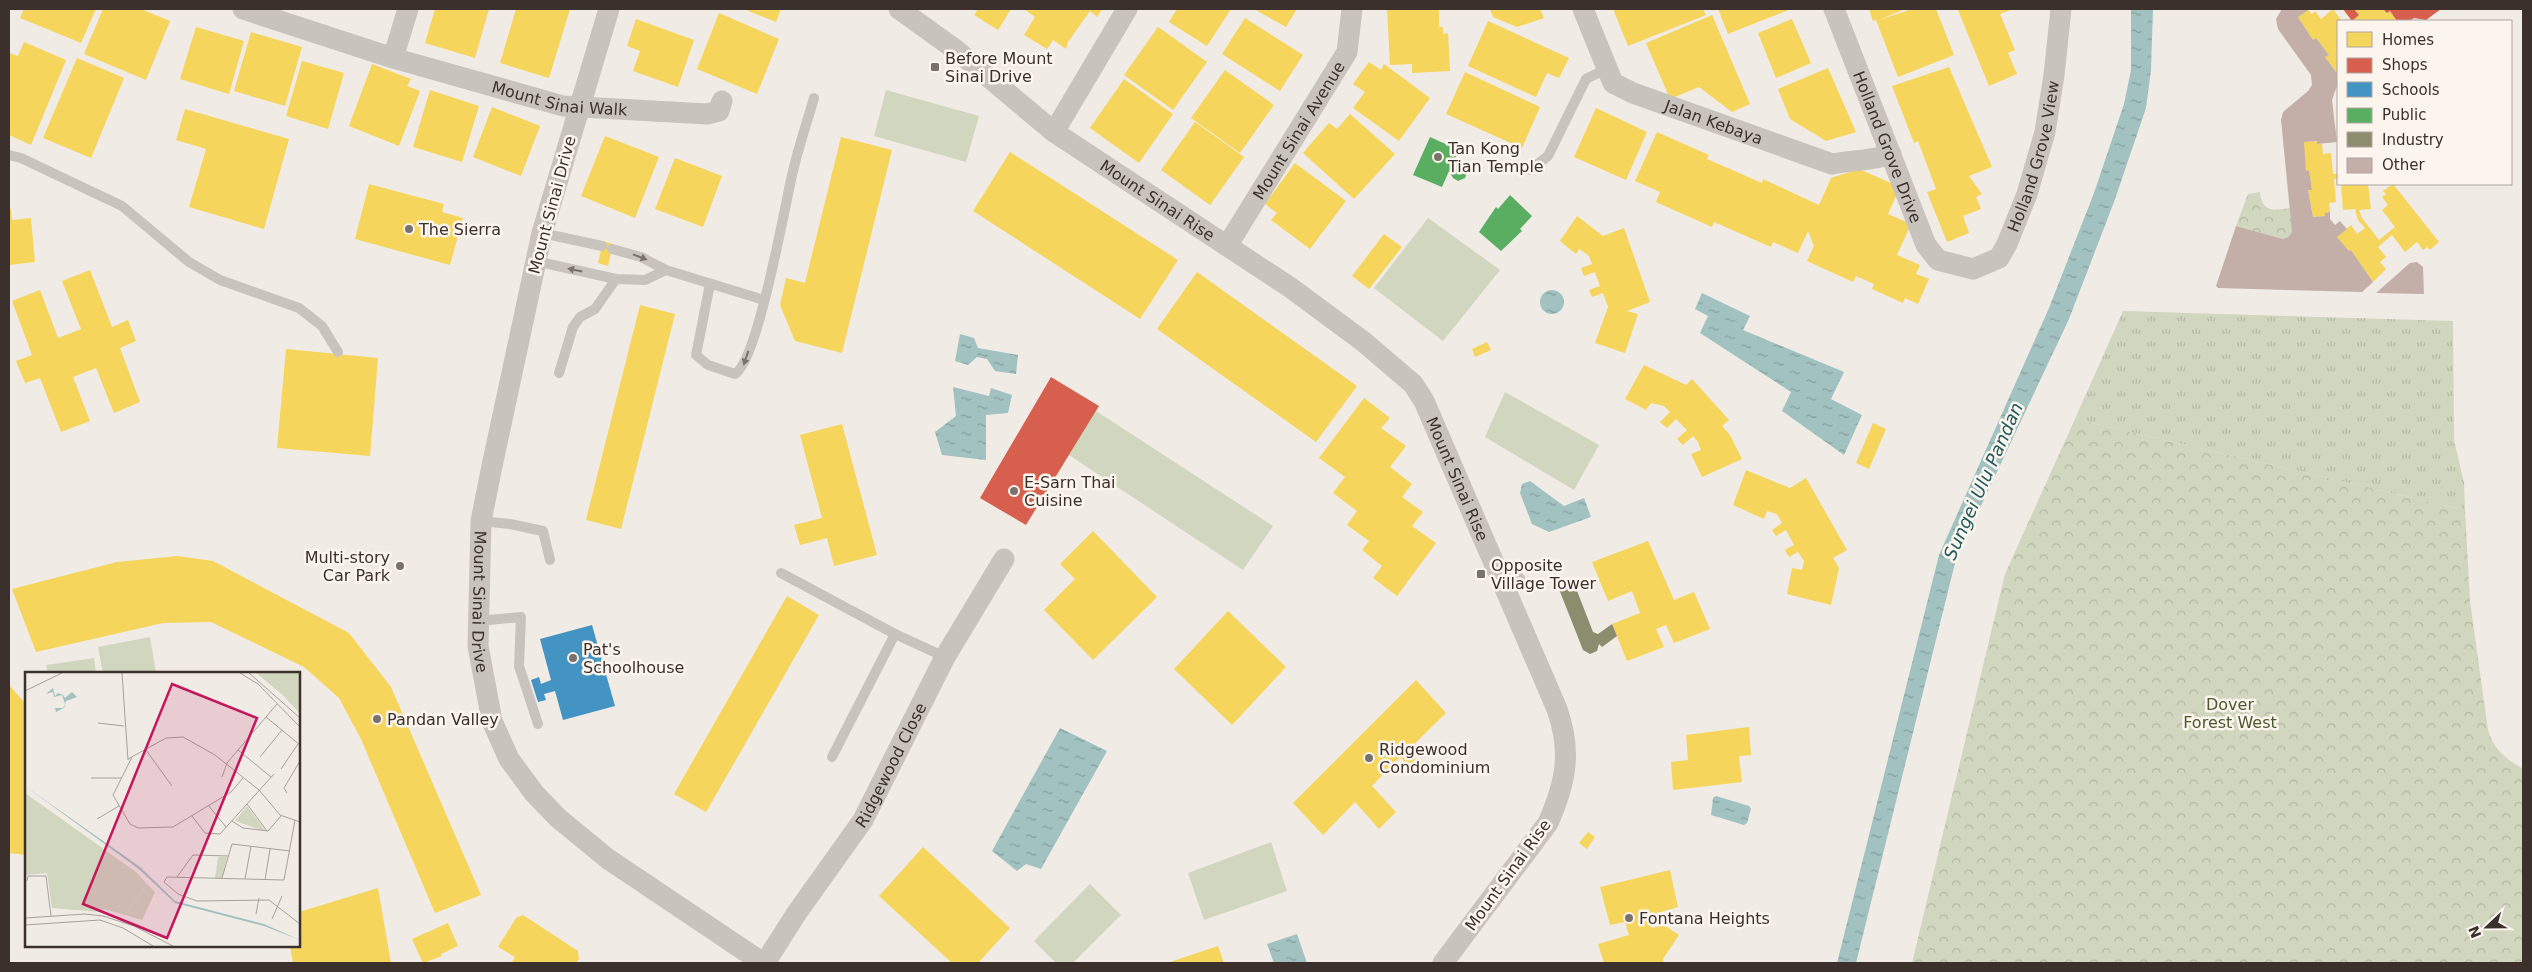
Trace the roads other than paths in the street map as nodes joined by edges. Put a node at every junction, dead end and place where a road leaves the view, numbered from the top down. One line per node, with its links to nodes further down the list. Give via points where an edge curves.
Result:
1 (243, 9): 10 (street, Mount Sinai Walk)
2 (408, 9): 10 (street)
3 (609, 9): 14 (street, Mount Sinai Drive)
4 (899, 9): 15 (street, Mount Sinai Rise, via 956,50)
5 (1127, 9): 15 (street)
6 (1352, 9): 20 (street, Mount Sinai Avenue, via 1347,52)
7 (1583, 9): 11 (street, Jalan Kebaya)
8 (1834, 9): 16 (street, Holland Grove Drive)
9 (2061, 9): 22 (street, Holland Grove View, via 2045,132 2027,194 1999,258 1973,269)
10 (393, 58): 14 (street, Mount Sinai Walk, via 563,106)
11 (1606, 69): 16 (street, Jalan Kebaya, via 1613,83 1633,94 1818,161 1832,164 1883,158); 18 (lane, via 1586,79 1548,156)
12 (814, 98): 26 (lane, via 793,169)
13 (722, 101): 14 (street, Mount Sinai Walk, via 719,111 707,114)
14 (580, 106): 19 (street, Mount Sinai Drive)
15 (1054, 132): 20 (street, Mount Sinai Rise)
16 (1891, 154): 22 (street, Holland Grove Drive, via 1926,245 1938,260)
17 (9, 155): 27 (lane, via 122,206 189,262 220,280 299,308 322,326)
18 (1530, 170)
19 (542, 233): 21 (street, Mount Sinai Drive); 23 (lane, one-way to 23, via 641,257)
20 (1227, 246): 39 (street, Mount Sinai Rise, via 1299,293 1413,384 1435,421 1512,581 1565,733 1567,751 1559,799 1548,823)
21 (535, 262): 24 (lane, one-way to 21); 29 (street, Mount Sinai Drive)
22 (1960, 267)
23 (666, 270): 24 (lane, via 645,280); 25 (lane)
24 (616, 279): 28 (lane, via 595,309 580,317 573,327)
25 (710, 284): 26 (lane); 26 (lane, one-way to 25, via 744,365 734,374 726,372 708,365 696,355)
26 (764, 300)
27 (338, 352)
28 (559, 373)
29 (481, 521): 31 (lane, via 543,531); 33 (street, Mount Sinai Drive)
30 (1004, 559): 35 (street, Ridgewood Close)
31 (550, 560)
32 (781, 573): 34 (lane)
33 (478, 621): 36 (lane, via 522,617 519,666); 38 (street, Mount Sinai Drive, via 478,646 492,721 509,759 534,793 608,860)
34 (895, 634): 35 (lane); 37 (lane)
35 (945, 657): 38 (street, Ridgewood Close, via 863,820)
36 (538, 724)
37 (832, 756)
38 (764, 963)
39 (1442, 963)

